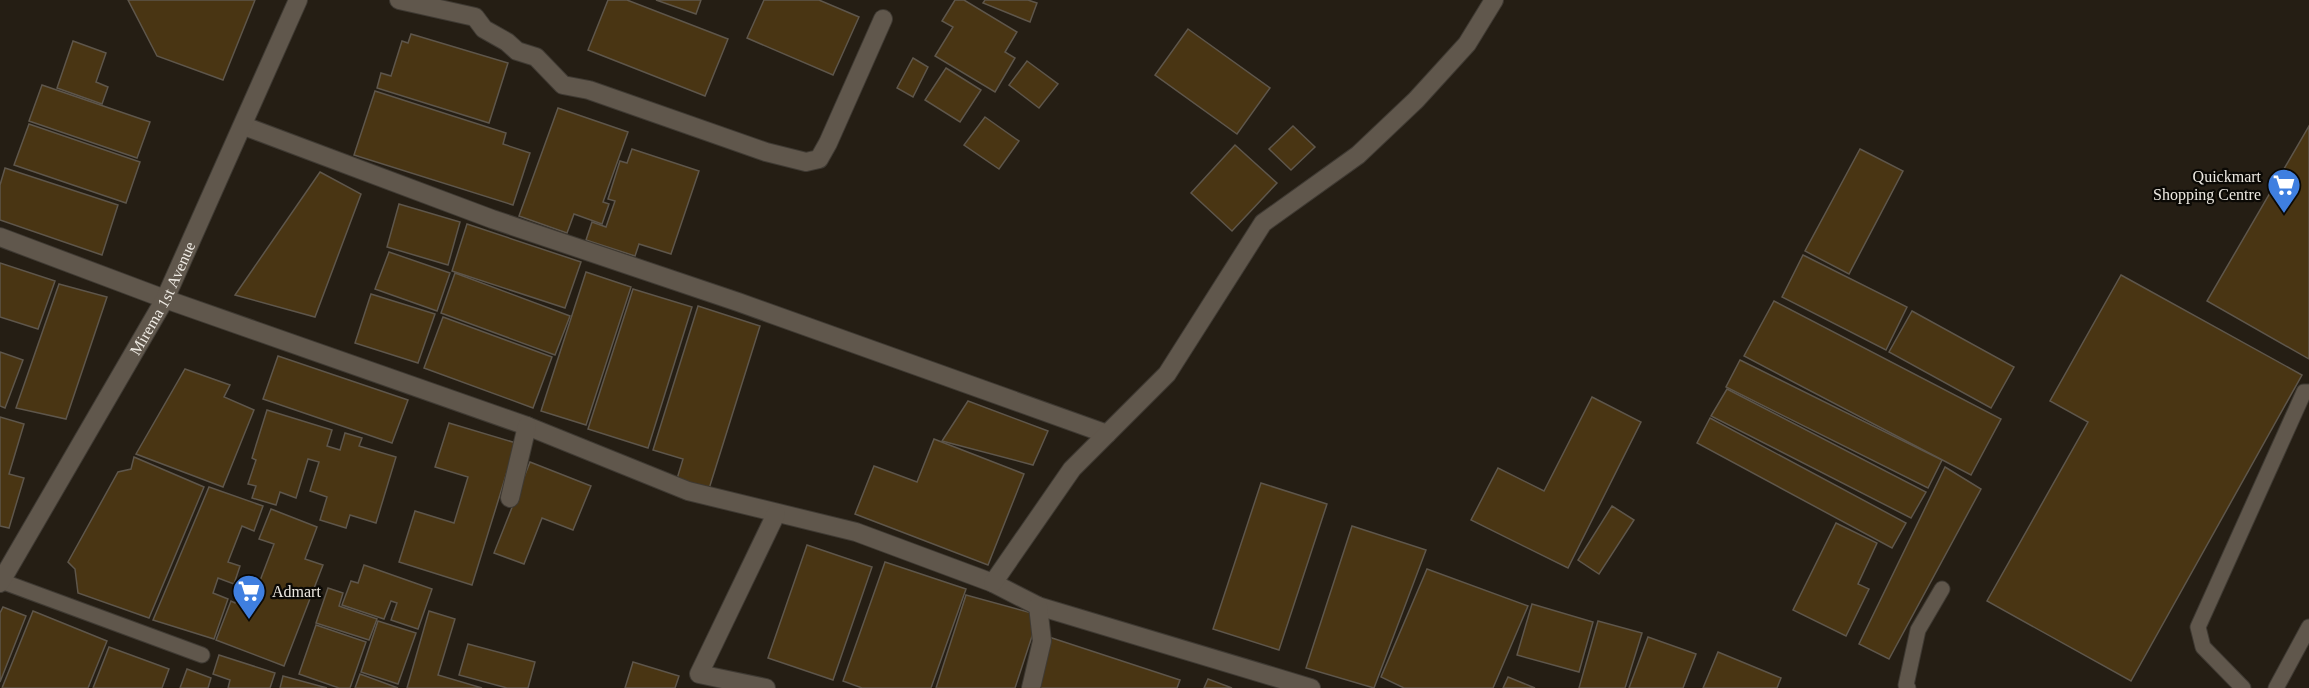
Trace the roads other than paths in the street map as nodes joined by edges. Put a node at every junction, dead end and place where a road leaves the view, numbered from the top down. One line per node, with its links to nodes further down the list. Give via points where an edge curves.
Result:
1 (298, 0): 5 (street, Mirema 1st Avenue)
2 (399, 0): 4 (street, via 475,17 484,29 517,51 536,57 563,85 590,90 766,152 806,162 819,159 828,143)
3 (1494, 0): 10 (street, via 1467,44 1416,100 1359,154 1263,223 1167,374)
4 (883, 19)
5 (244, 126): 7 (street, Mirema 1st Avenue); 10 (street, via 492,219)
6 (0, 237): 7 (street)
7 (165, 299): 9 (street); 13 (street, Mirema 1st Avenue)
8 (2309, 392): 23 (lane, via 2304,392 2198,627 2203,647)
9 (527, 426): 11 (street); 12 (street, via 688,491)
10 (1107, 434): 14 (street, via 1072,469)
11 (510, 498)
12 (776, 514): 14 (street, via 855,532); 19 (street, via 699,674)
13 (0, 582): 18 (lane)
14 (993, 583): 16 (street)
15 (1942, 589): 22 (lane, via 1918,630)
16 (1038, 606): 20 (street, via 1042,641); 21 (street)
17 (2309, 627): 24 (lane)
18 (202, 656)
19 (766, 688)
20 (1031, 688)
21 (1311, 688)
22 (1908, 688)
23 (2243, 688)
24 (2276, 688)

